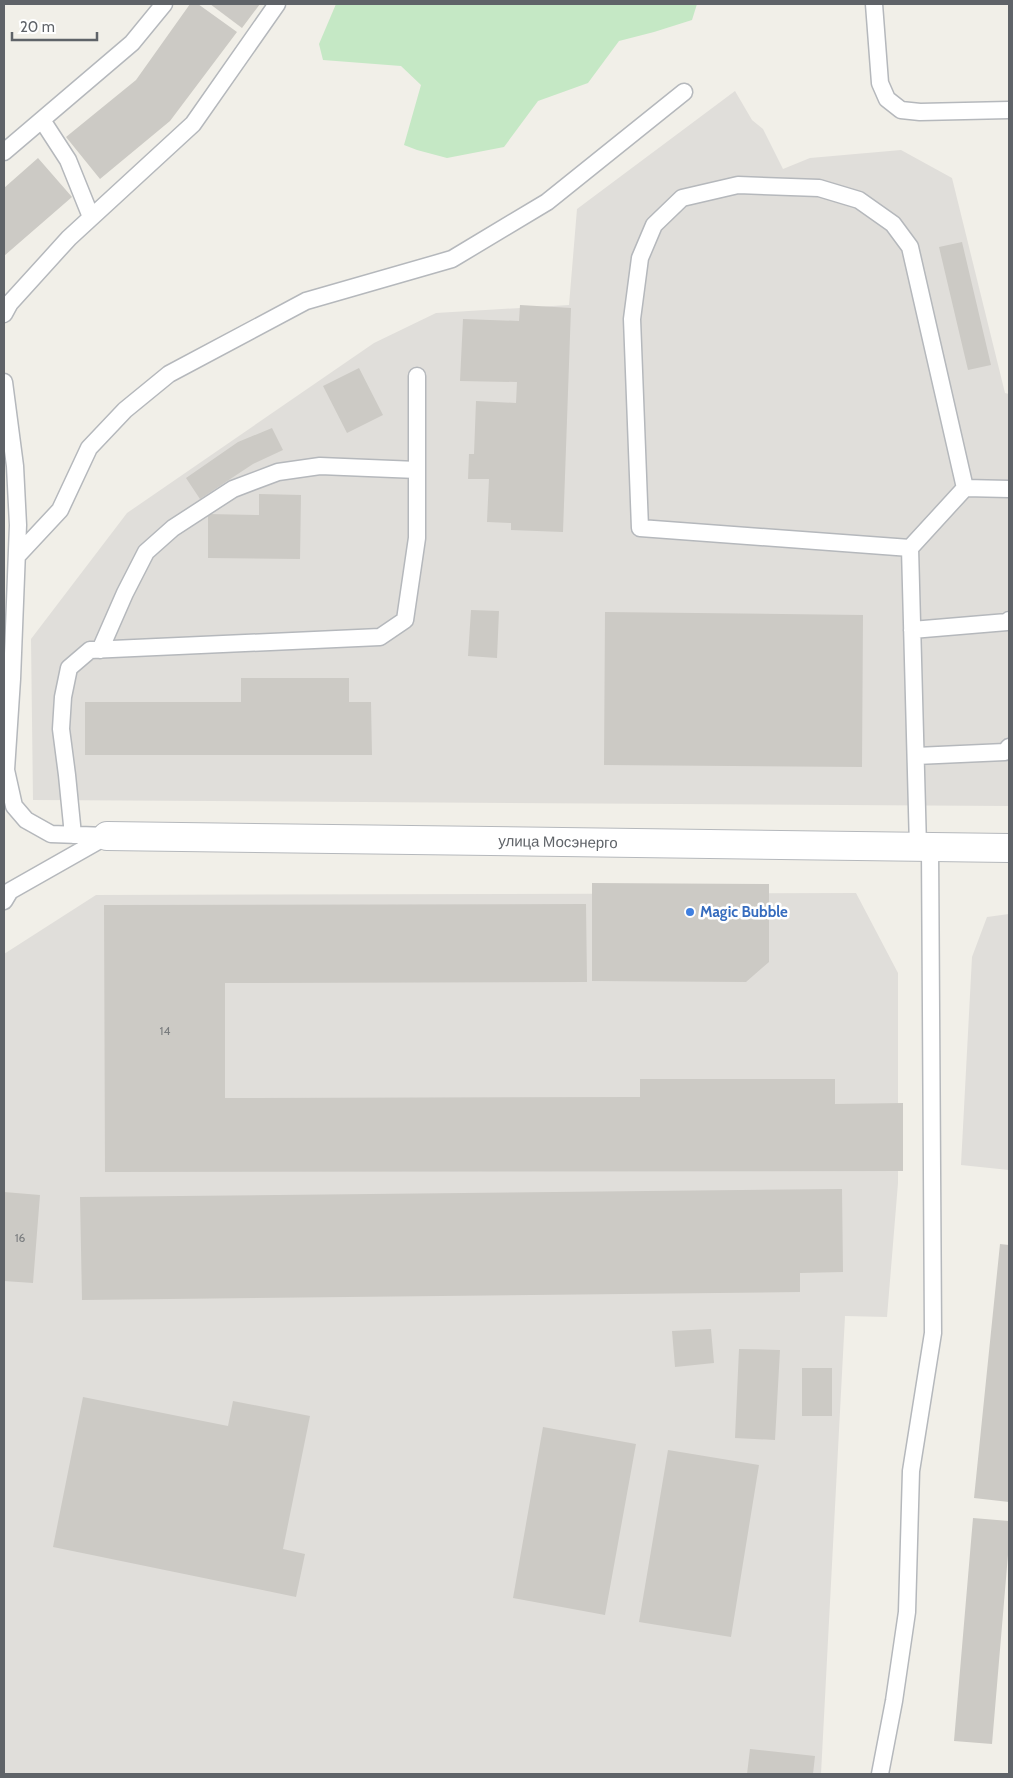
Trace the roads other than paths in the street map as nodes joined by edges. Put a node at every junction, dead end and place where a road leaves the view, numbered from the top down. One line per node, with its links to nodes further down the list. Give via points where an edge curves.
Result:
1 (164, 4): 6 (lane, via 132,43)
2 (277, 4): 8 (lane, via 193,124)
3 (874, 4): 5 (lane, via 880,83 886,99 901,110 920,112)
4 (684, 92): 16 (lane, via 547,202 452,259 306,301 169,374 125,410 89,448 60,510)
5 (1009, 110)
6 (42, 120): 7 (lane); 8 (lane, via 68,160)
7 (4, 152)
8 (91, 217): 9 (lane)
9 (4, 312)
10 (417, 376): 12 (lane)
11 (4, 382): 16 (lane, via 15,466)
12 (417, 470): 19 (lane, via 320,466 278,472 233,489 173,528 146,552); 19 (lane, via 417,538 405,620 380,637)
13 (965, 488): 14 (lane); 15 (lane); 15 (lane, via 910,247 893,224 858,200 819,188 738,185 682,198 654,225 640,258 632,319 640,528)
14 (1009, 489)
15 (910, 548): 18 (lane)
16 (18, 555): 22 (lane, via 6,770 14,806 26,820 51,834)
17 (1009, 620): 18 (lane)
18 (912, 630): 21 (lane)
19 (100, 650): 22 (lane, via 90,650 69,668 63,697 60,729)
20 (1009, 747): 21 (lane, via 1005,752)
21 (916, 756): 24 (lane)
22 (73, 835): 23 (lane)
23 (107, 836): 24 (street, улица Мосэнерго); 26 (lane, via 10,892)
24 (924, 847): 25 (street, улица Мосэнерго); 27 (lane, via 933,1333 911,1471 907,1612)
25 (1009, 848)
26 (4, 901)
27 (880, 1774)

